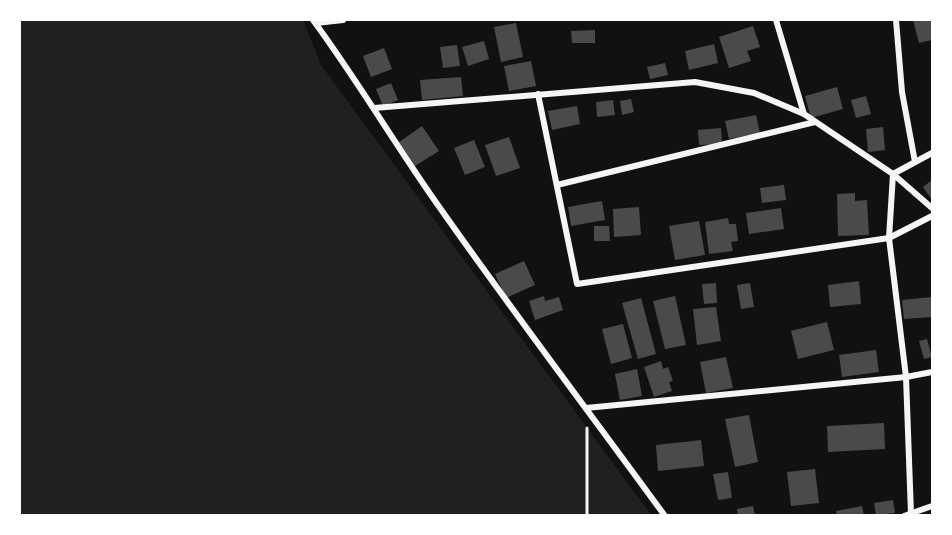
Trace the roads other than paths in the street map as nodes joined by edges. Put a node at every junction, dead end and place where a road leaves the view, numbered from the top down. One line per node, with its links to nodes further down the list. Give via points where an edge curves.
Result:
1 (343, 20): 4 (street)
2 (776, 20): 7 (street)
3 (896, 20): 10 (street, via 902,92)
4 (314, 21): 6 (street)
5 (538, 94): 6 (street); 7 (street, via 695,82 754,93); 12 (street)
6 (374, 108): 18 (street, via 445,215)
7 (804, 114): 8 (street)
8 (815, 122): 11 (street); 12 (street)
9 (933, 153): 10 (street)
10 (915, 162): 11 (street)
11 (892, 174): 13 (street); 15 (street)
12 (557, 185): 15 (street, via 577,284)
13 (933, 208)
14 (933, 216): 15 (street)
15 (889, 238): 17 (street)
16 (933, 372): 17 (street)
17 (906, 377): 18 (street); 20 (street)
18 (586, 408): 21 (street)
19 (933, 506): 20 (street)
20 (908, 515)
21 (665, 516)

